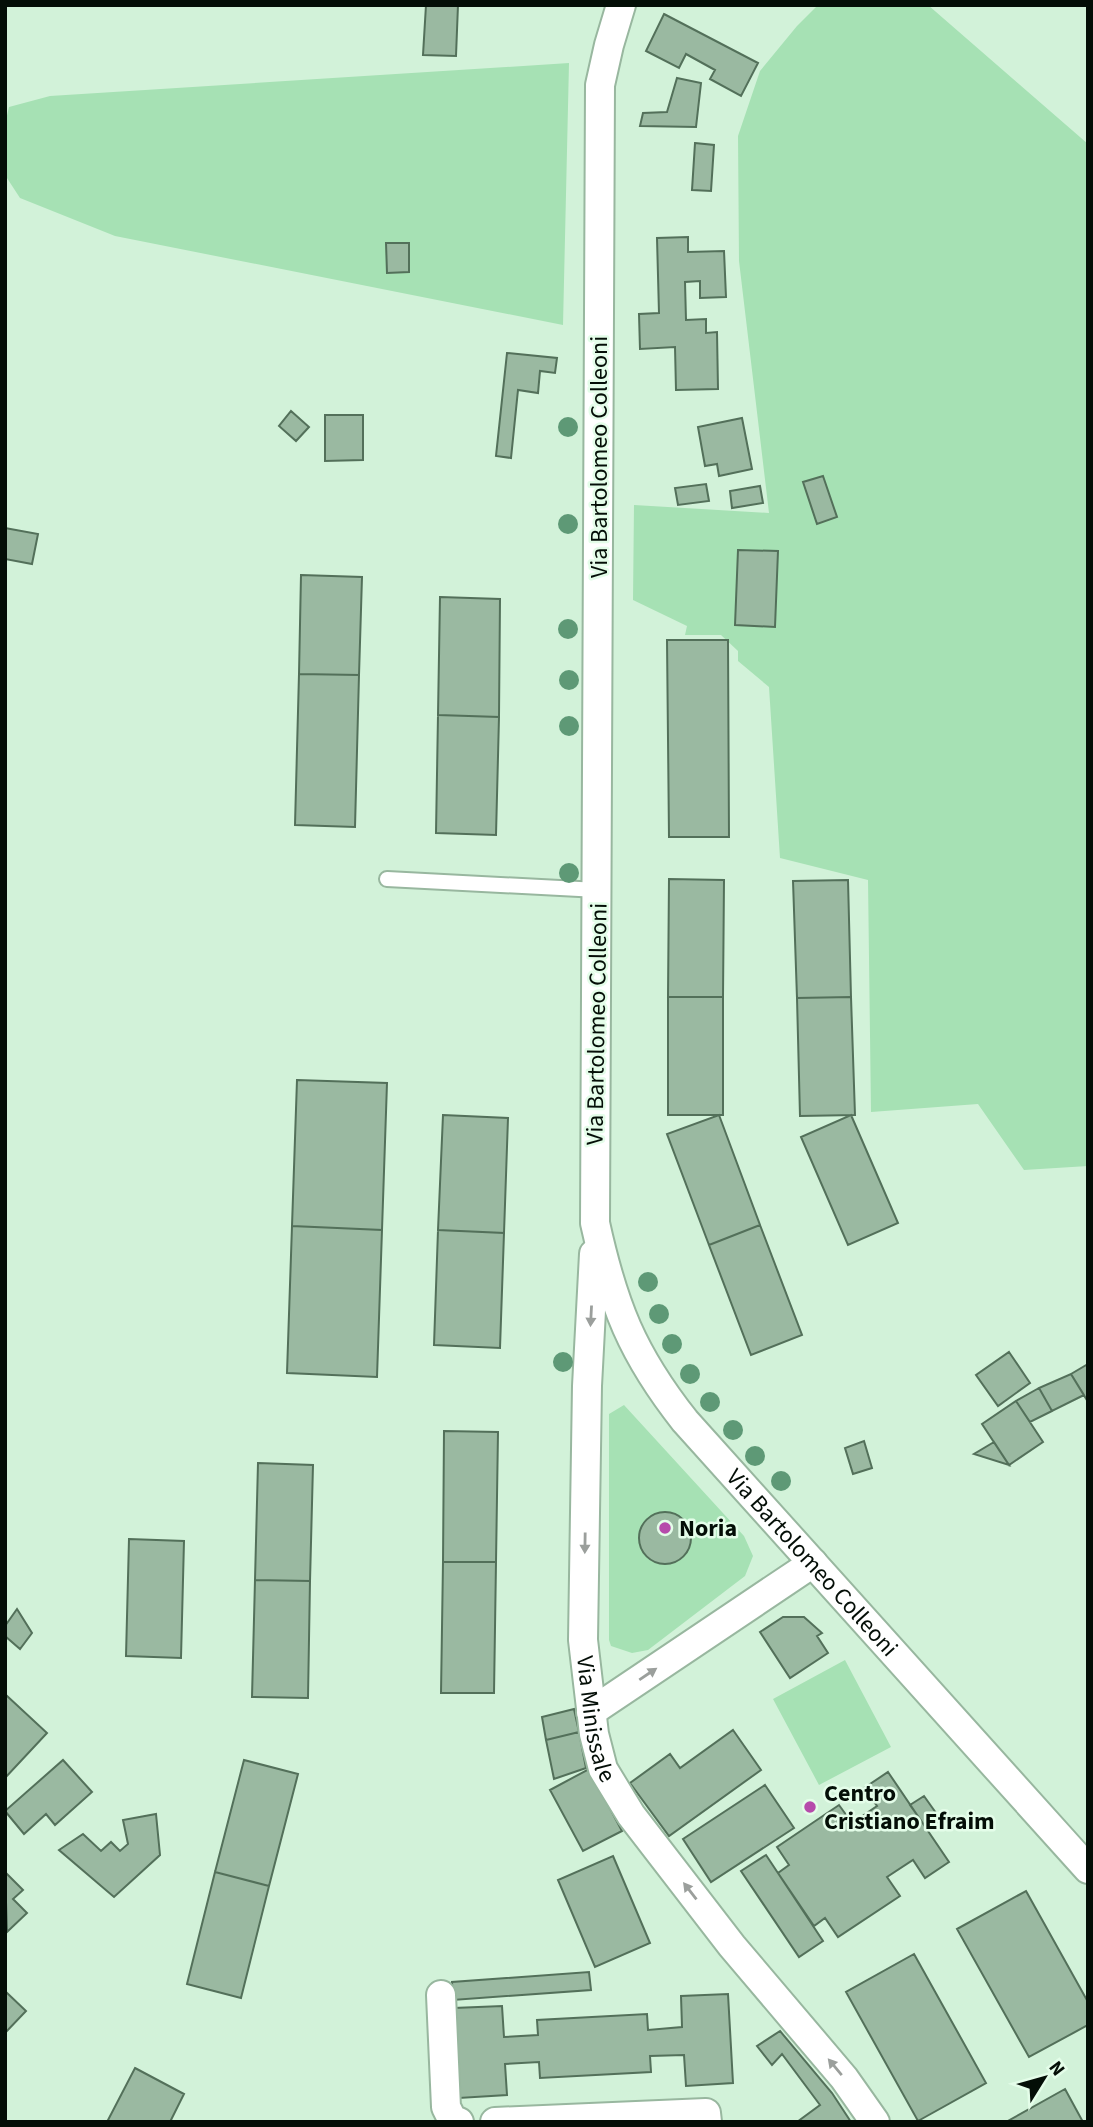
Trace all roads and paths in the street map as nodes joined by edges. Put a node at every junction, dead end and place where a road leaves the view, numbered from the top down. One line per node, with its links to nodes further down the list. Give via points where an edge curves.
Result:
1 (621, 5): 3 (street, Via Bartolomeo Colleoni, via 600,85)
2 (387, 879): 3 (lane)
3 (598, 890): 4 (street, Via Bartolomeo Colleoni)
4 (595, 1223): 5 (street, Via Bartolomeo Colleoni, via 617,1308 662,1392); 6 (street, Via Minissale, one-way to 6, via 583,1640)
5 (813, 1563): 6 (street, one-way to 5); 7 (street, Via Bartolomeo Colleoni)
6 (591, 1712): 12 (street, Via Minissale, one-way to 6, via 631,1815 603,1769)
7 (1088, 1869)
8 (440, 1995): 9 (street, via 446,2107)
9 (459, 2122)
10 (495, 2122): 11 (street, via 706,2113)
11 (707, 2122)
12 (875, 2122)

